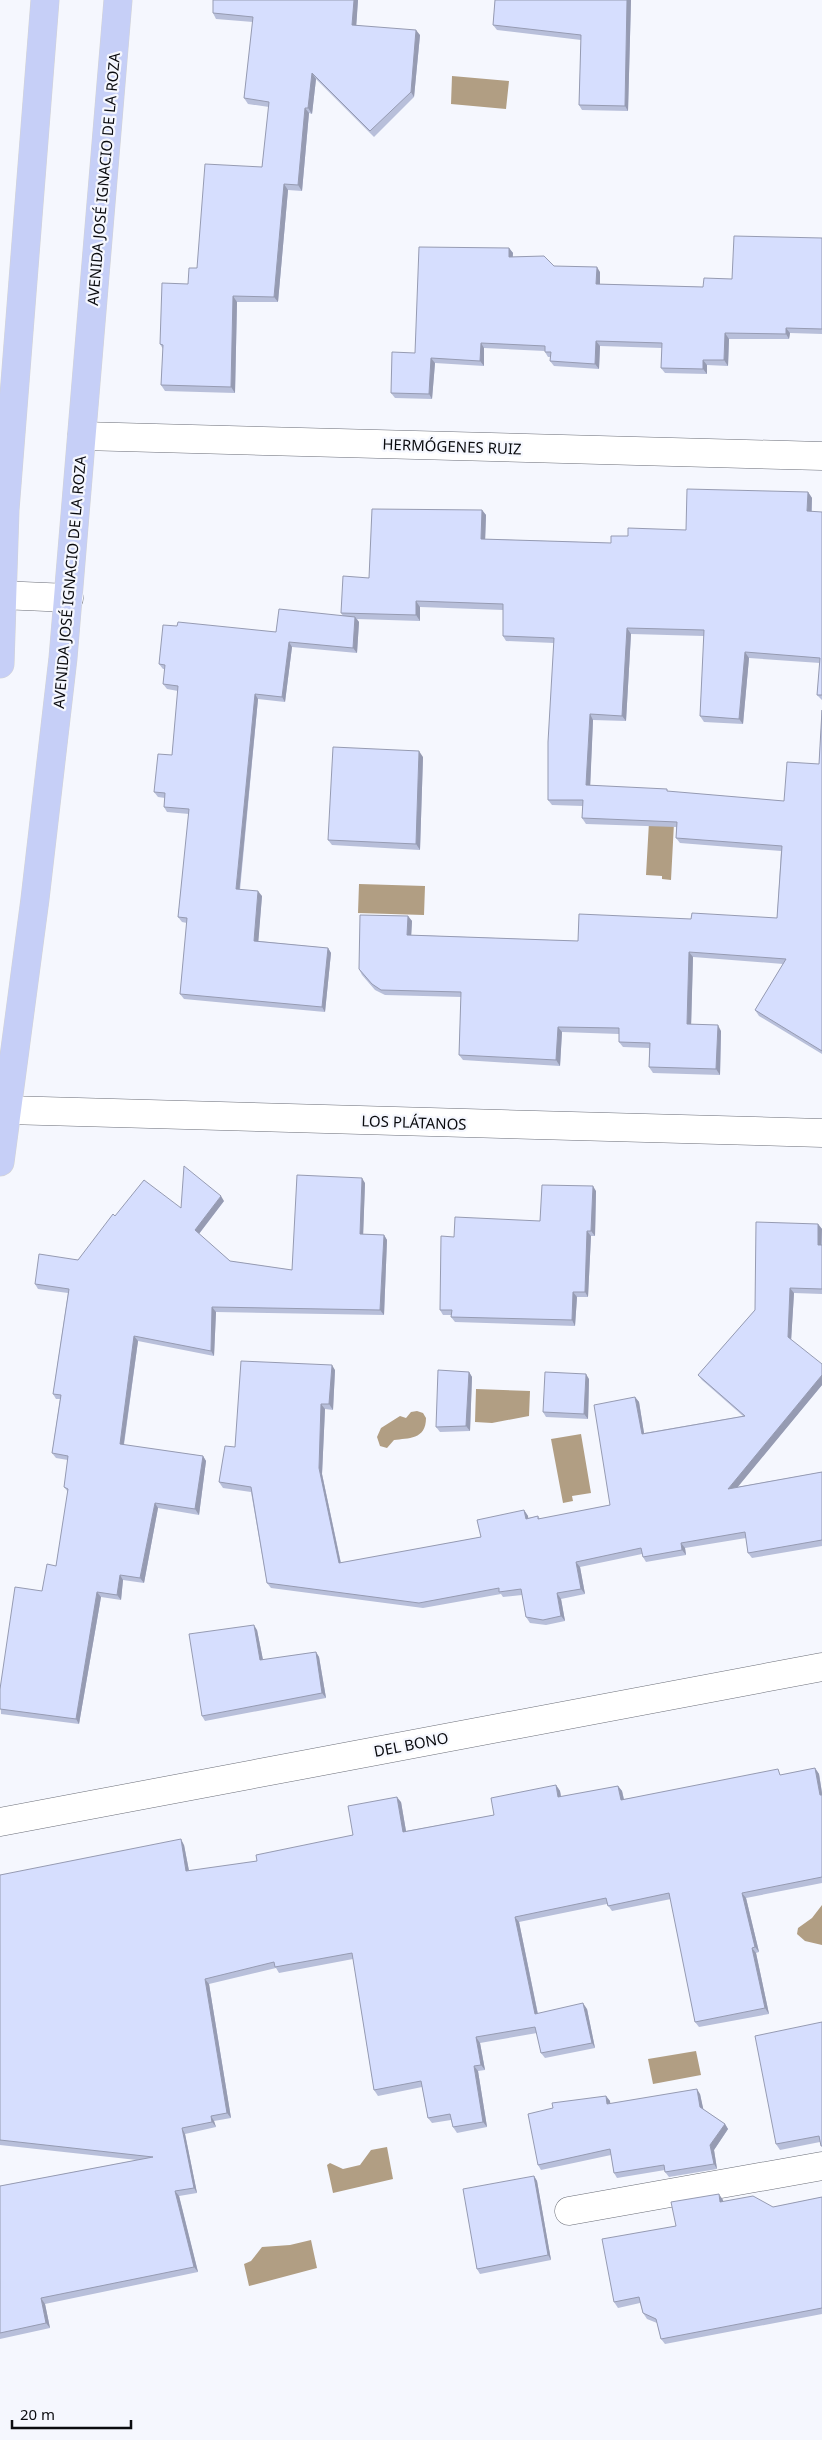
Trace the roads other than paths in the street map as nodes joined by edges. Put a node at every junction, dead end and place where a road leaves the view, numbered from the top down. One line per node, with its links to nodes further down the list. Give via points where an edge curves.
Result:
1 (46, 0): 5 (main road)
2 (118, 0): 3 (main road, AVENIDA JOSÉ IGNACIO DE LA ROZA)
3 (82, 436): 4 (street, HERMÓGENES RUIZ); 6 (main road, AVENIDA JOSÉ IGNACIO DE LA ROZA)
4 (822, 456)
5 (1, 595): 6 (street); 7 (main road)
6 (69, 598): 8 (main road, AVENIDA JOSÉ IGNACIO DE LA ROZA)
7 (0, 664)
8 (7, 1110): 9 (street, LOS PLÁTANOS); 10 (main road, AVENIDA JOSÉ IGNACIO DE LA ROZA)
9 (822, 1133)
10 (0, 1162)
11 (822, 1667): 12 (street, DEL BONO)
12 (0, 1822)
13 (822, 2166): 14 (street)
14 (569, 2211)

